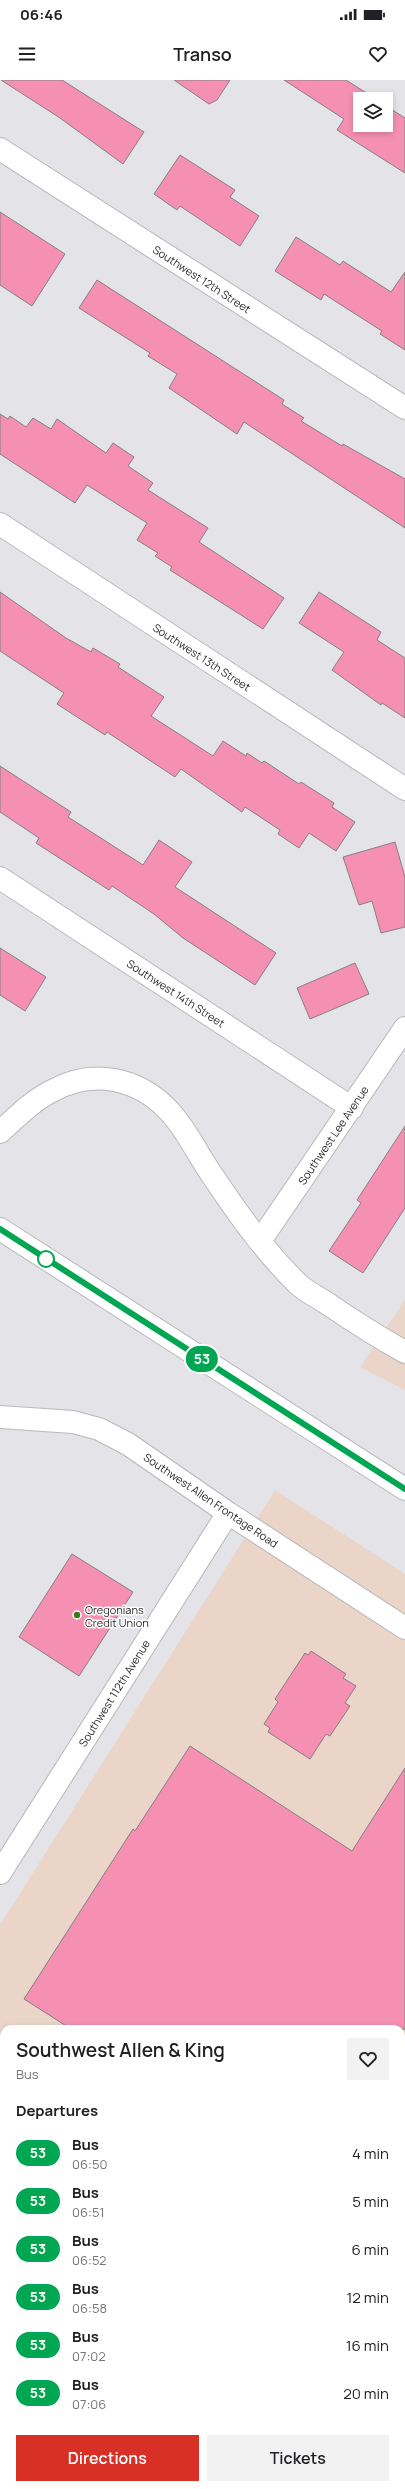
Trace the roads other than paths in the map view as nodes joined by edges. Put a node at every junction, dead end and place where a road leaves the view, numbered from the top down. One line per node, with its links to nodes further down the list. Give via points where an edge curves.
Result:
1 (0, 149): 2 (street, Southwest 12th Street)
2 (405, 408)
3 (0, 524): 4 (street, Southwest 13th Street)
4 (405, 789)
5 (0, 878): 7 (street, Southwest 14th Street)
6 (405, 1028): 7 (street, Southwest Lee Avenue)
7 (352, 1108): 10 (street, Southwest Lee Avenue)
8 (0, 1132): 10 (street, via 30,1105 53,1090 76,1081 94,1078 124,1081 149,1093 171,1112 210,1173)
9 (0, 1229): 13 (street)
10 (260, 1241): 11 (street, via 298,1284 374,1335)
11 (405, 1352)
12 (0, 1417): 14 (street, Southwest Allen Frontage Road, via 73,1422 100,1429 128,1444)
13 (405, 1489)
14 (228, 1513): 15 (street, Southwest Allen Frontage Road); 16 (street, Southwest 112th Avenue)
15 (405, 1628)
16 (0, 1873)

